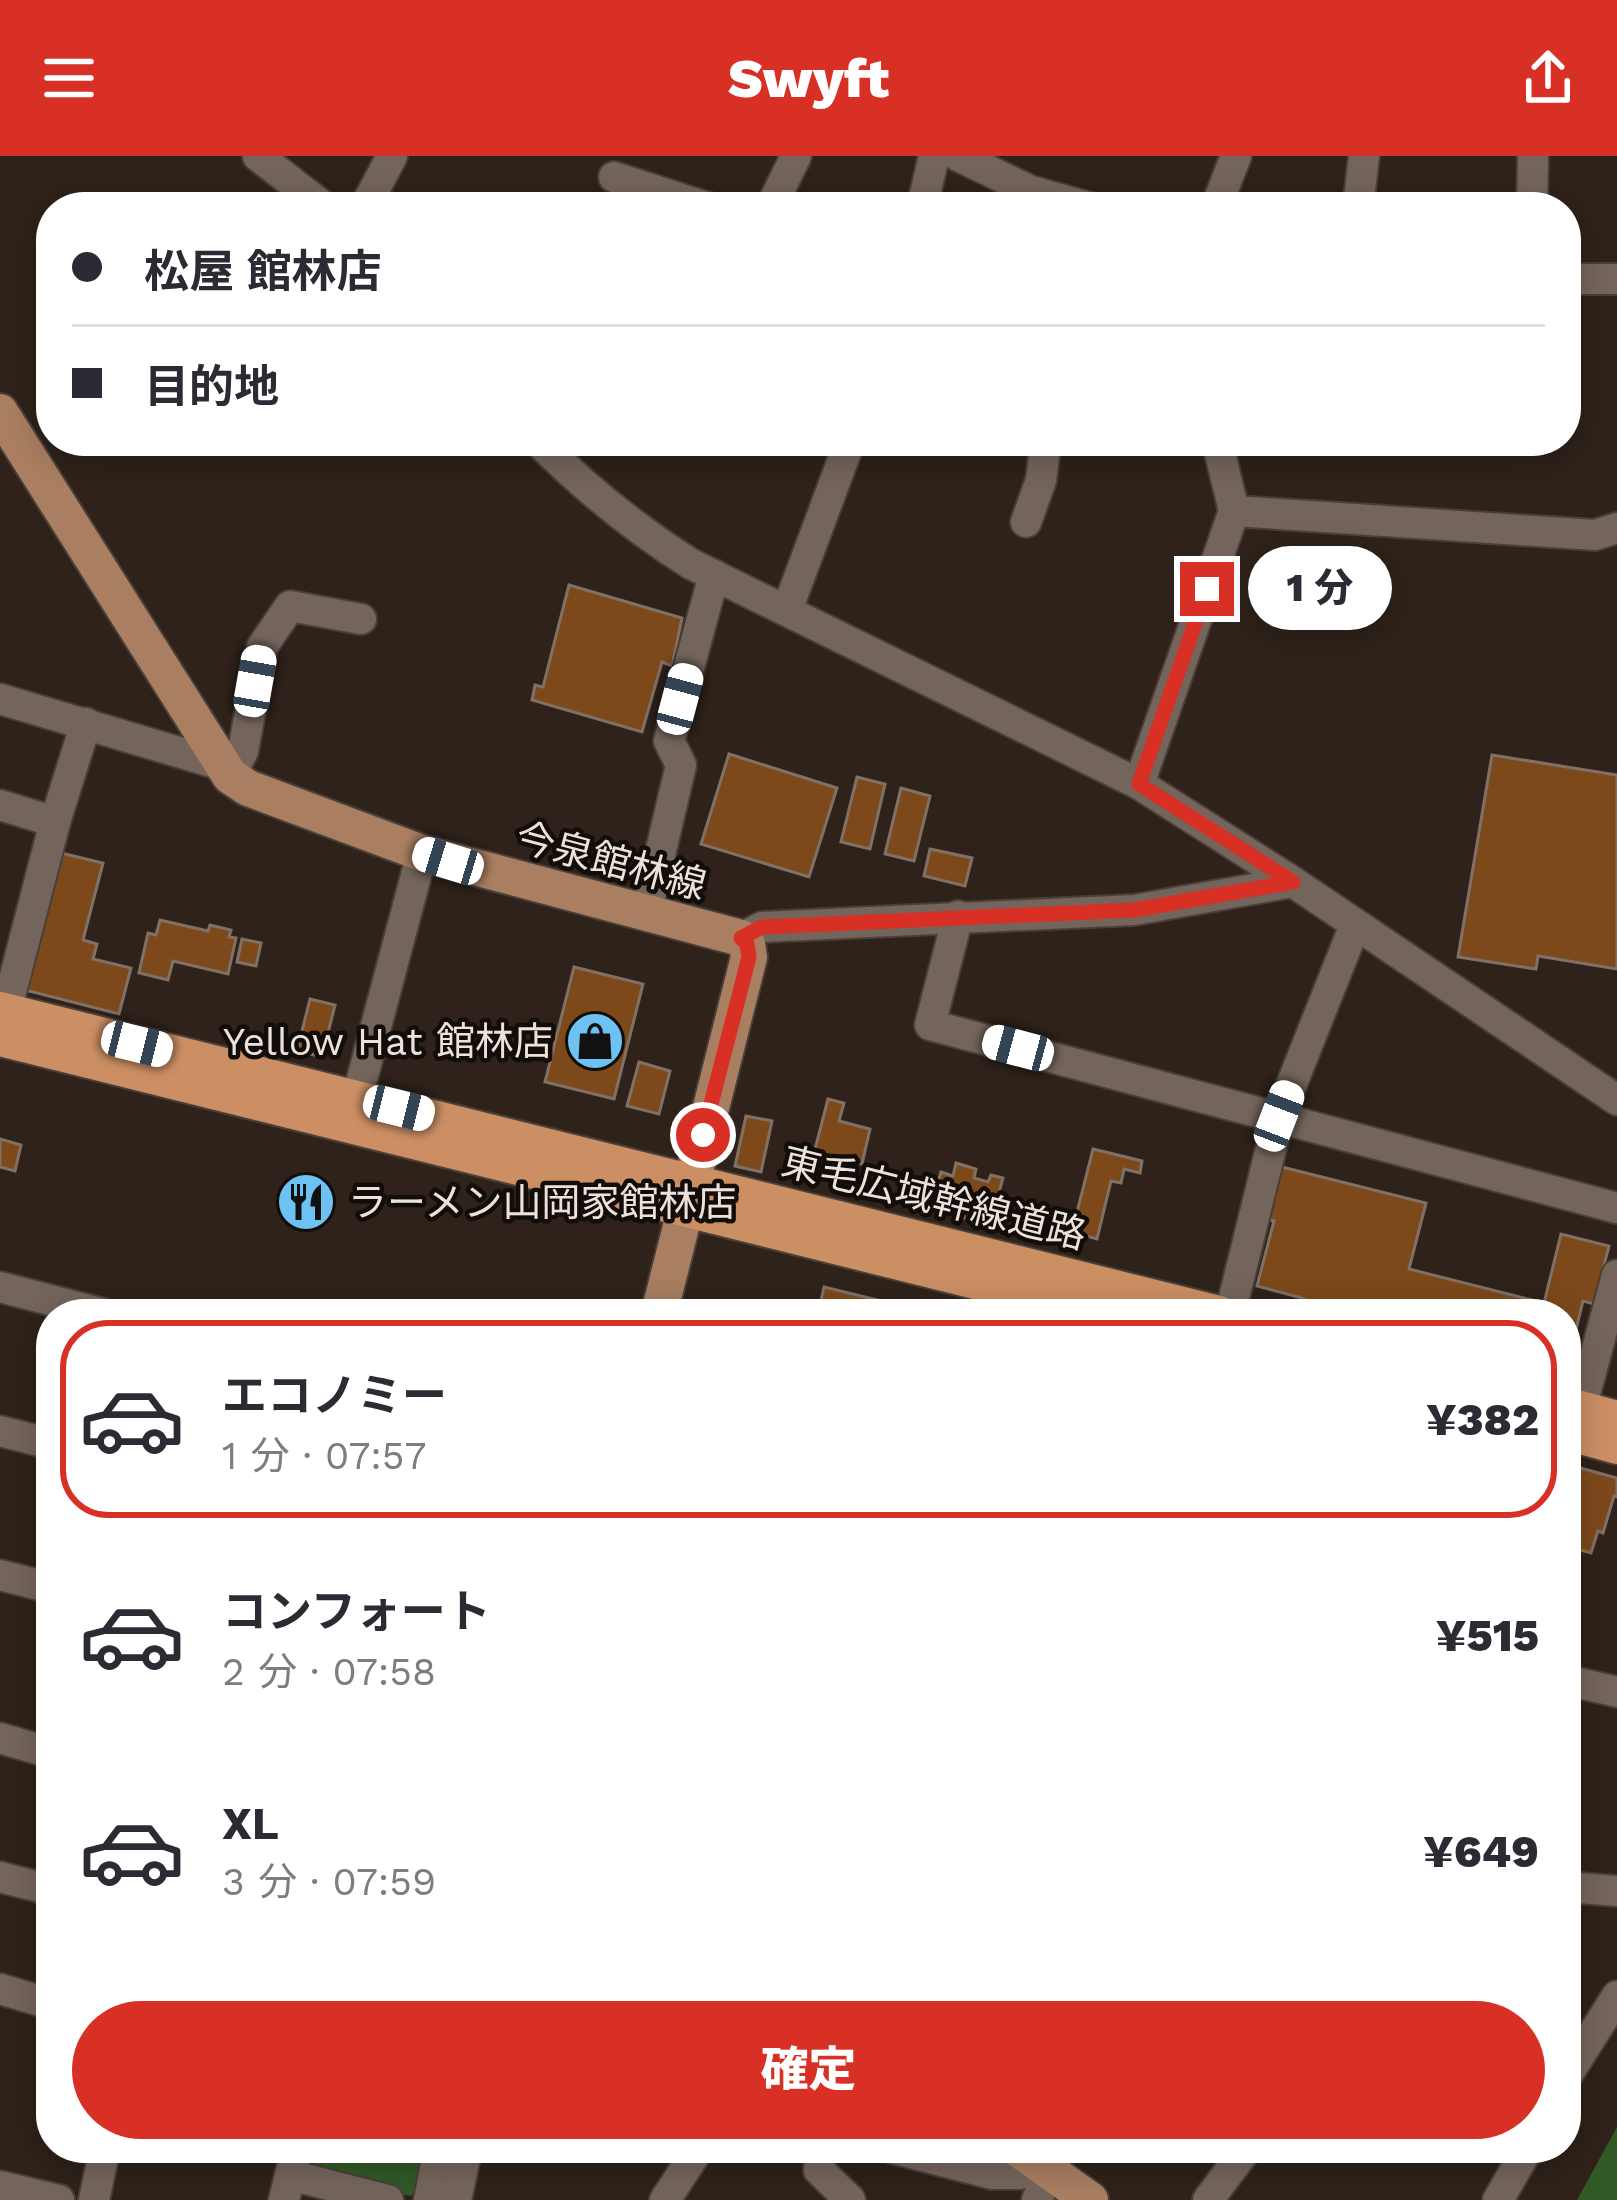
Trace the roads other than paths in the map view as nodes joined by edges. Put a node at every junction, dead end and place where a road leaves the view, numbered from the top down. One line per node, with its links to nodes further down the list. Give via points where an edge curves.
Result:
1 (258, 156): 10 (street)
2 (392, 156): 11 (street)
3 (796, 156): 13 (street)
4 (934, 156): 14 (street)
5 (958, 156): 15 (street)
6 (1236, 156): 16 (street)
7 (1364, 156): 17 (street)
8 (1533, 156): 18 (street)
9 (614, 177): 12 (street)
10 (305, 192)
11 (373, 192)
12 (660, 192)
13 (778, 192)
14 (926, 192)
15 (1035, 192)
16 (1222, 192)
17 (1360, 192)
18 (1532, 192)
19 (1581, 279): 20 (street)
20 (1617, 279)
21 (0, 412): 34 (main road)
22 (553, 456): 29 (street, via 639,531)
23 (844, 456): 30 (street)
24 (1039, 456): 27 (street, via 1041,480)
25 (1221, 456): 26 (street)
26 (1234, 511): 28 (street, via 1595,535); 35 (street)
27 (1026, 522)
28 (1617, 528)
29 (714, 575): 30 (street); 40 (street, via 669,741 681,766)
30 (788, 610): 35 (street)
31 (361, 619): 34 (street, via 290,606 262,647 243,751)
32 (0, 699): 33 (street)
33 (86, 723): 34 (street); 37 (street)
34 (226, 770): 38 (main road, 今泉館林線, via 248,788)
35 (1139, 784): 39 (street)
36 (0, 806): 37 (street)
37 (55, 822): 44 (street)
38 (422, 853): 40 (main road, 今泉館林線); 45 (street)
39 (1293, 882): 41 (street, via 1134,910); 42 (street)
40 (646, 914): 43 (main road, 今泉館林線)
41 (958, 916): 43 (street, via 762,927); 47 (street, via 930,1025)
42 (1355, 925): 46 (street); 47 (street)
43 (741, 938): 48 (main road, 今泉館林線, via 749,957)
44 (2, 1020): 45 (highway, 東毛広域幹線道路); 48 (highway, 東毛広域幹線道路)
45 (357, 1098): 48 (highway, 東毛広域幹線道路)
46 (1617, 1100)
47 (1279, 1116): 49 (street); 55 (street)
48 (688, 1194): 52 (main road, 今泉館林線); 53 (highway, 東毛広域幹線道路); 54 (highway, 東毛広域幹線道路)
49 (1617, 1208)
50 (1617, 1275): 57 (street)
51 (2, 1296): 56 (street)
52 (663, 1299)
53 (1056, 1299)
54 (1153, 1299)
55 (1234, 1299)
56 (36, 1302)
57 (1581, 1420): 60 (highway)
58 (0, 1431): 59 (street)
59 (36, 1440)
60 (1617, 1446)
61 (0, 1575): 62 (street)
62 (36, 1584)
63 (1581, 1684): 64 (street)
64 (1617, 1692)
65 (0, 1738): 66 (street)
66 (36, 1749)
67 (0, 1876): 68 (street)
68 (36, 1886)
69 (1581, 1888): 70 (street)
70 (1617, 1891)
71 (0, 1989): 73 (street)
72 (1617, 1996): 74 (street)
73 (36, 2000)
74 (1581, 2053)
75 (102, 2163): 87 (street)
76 (436, 2163): 89 (street)
77 (463, 2163): 90 (street)
78 (689, 2163): 91 (street)
79 (820, 2163): 92 (street)
80 (950, 2163): 83 (street, via 992,2174)
81 (1236, 2163): 94 (street)
82 (1519, 2163): 95 (street)
83 (1033, 2169): 93 (main road)
84 (290, 2174): 88 (street)
85 (0, 2186): 86 (street)
86 (59, 2200)
87 (94, 2200)
88 (388, 2200)
89 (429, 2200)
90 (456, 2200)
91 (665, 2200)
92 (850, 2200)
93 (1090, 2200)
94 (1208, 2200)
95 (1498, 2200)

